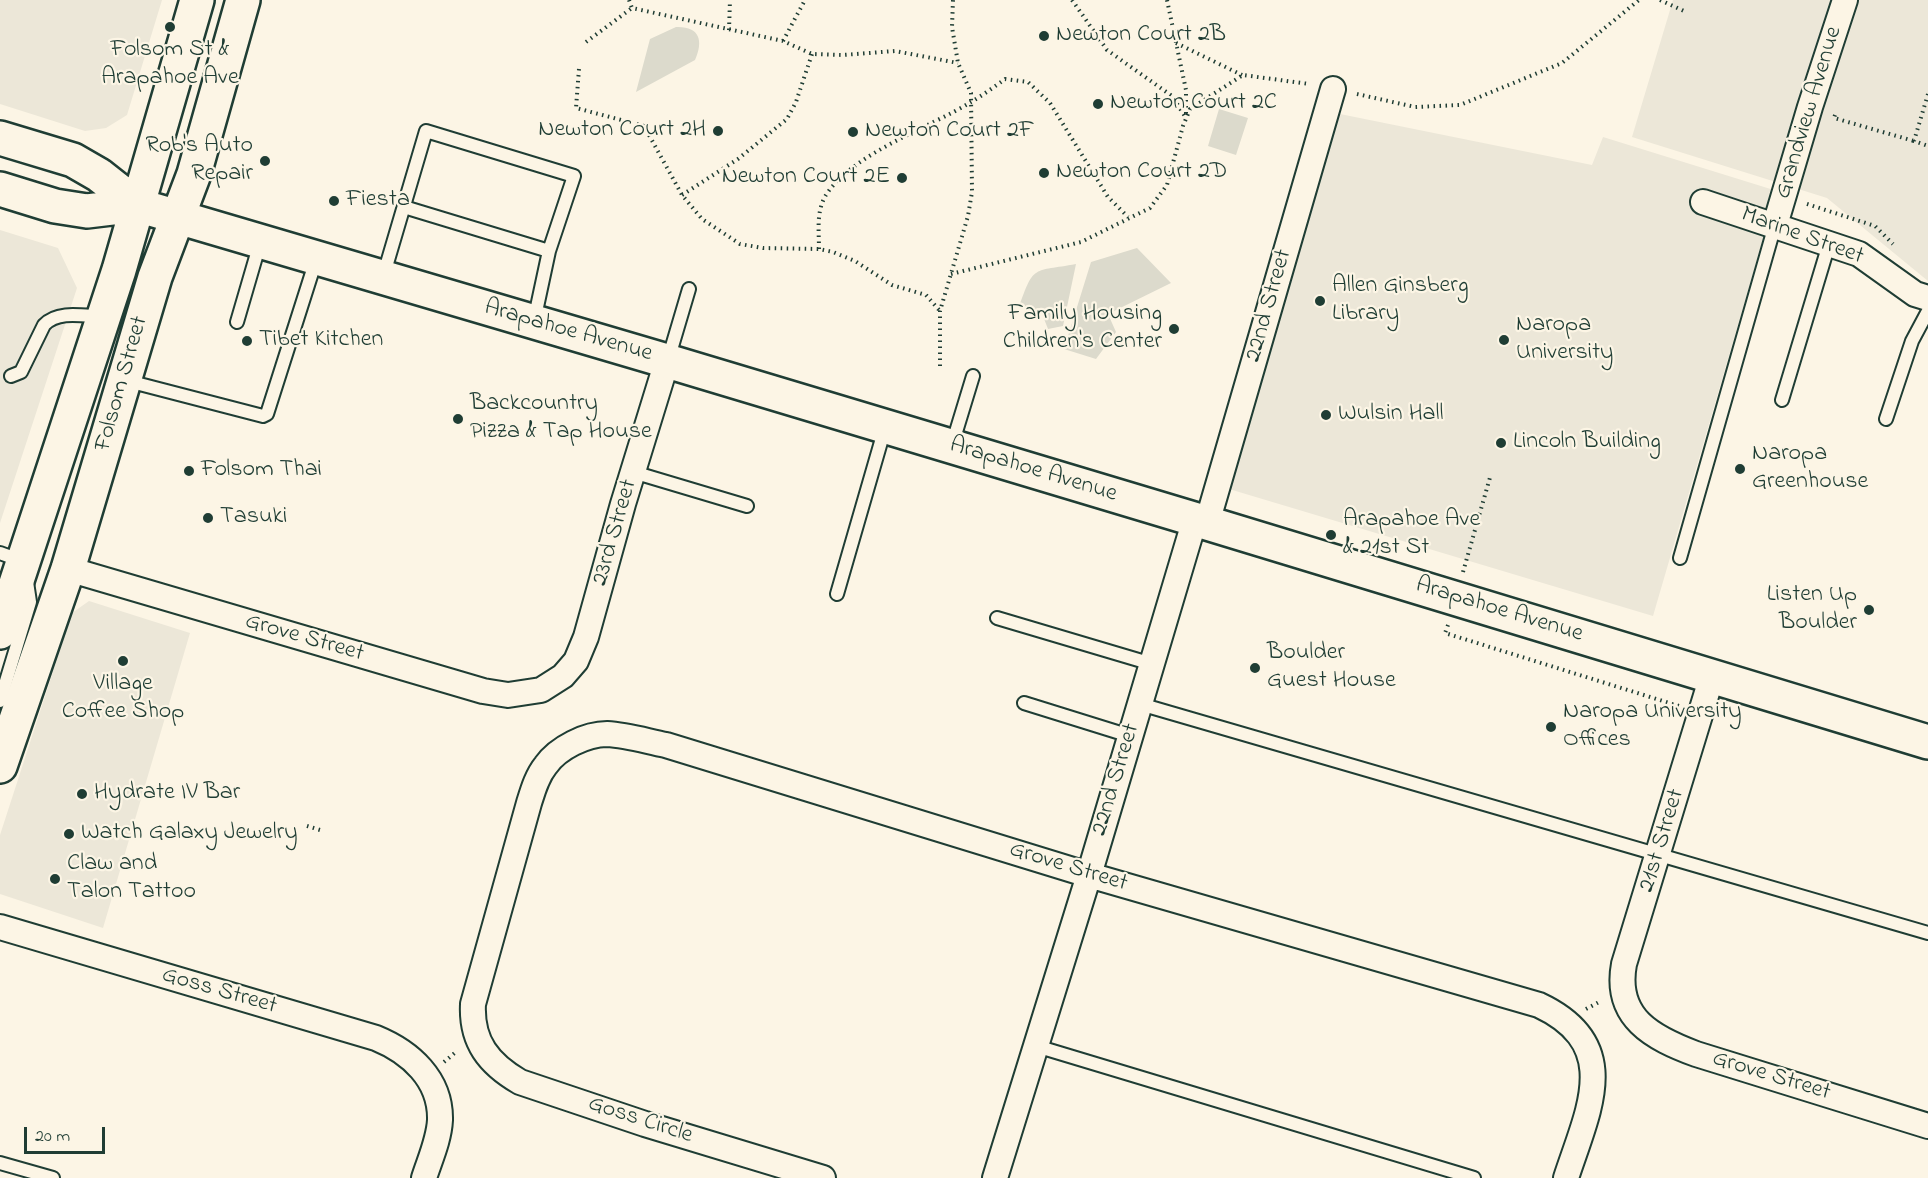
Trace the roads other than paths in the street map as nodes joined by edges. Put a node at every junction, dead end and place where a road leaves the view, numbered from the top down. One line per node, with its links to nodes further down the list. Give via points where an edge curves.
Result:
1 (197, 0): 8 (main road, Folsom Street)
2 (243, 0): 10 (main road, Folsom Street, via 194,174)
3 (1845, 0): 11 (street, Grandview Avenue)
4 (1333, 89): 33 (street, 22nd Street)
5 (0, 138): 8 (main road, Arapahoe Avenue, via 73,160)
6 (0, 189): 8 (main road, Arapahoe Avenue, via 87,211)
7 (1703, 202): 11 (street, Marine Street)
8 (137, 205): 10 (main road, Arapahoe Avenue); 20 (main road, Folsom Street)
9 (404, 207): 14 (lane); 14 (lane, via 426,131 574,176); 16 (lane)
10 (177, 218): 12 (main road, Arapahoe Avenue); 26 (main road, Folsom Street)
11 (1775, 225): 13 (street, Marine Street); 35 (lane)
12 (260, 242): 15 (main road, Arapahoe Avenue); 21 (lane)
13 (1829, 244): 18 (street, Marine Street, via 1859,254 1915,294); 27 (lane)
14 (549, 251): 22 (lane)
15 (316, 259): 16 (main road, Arapahoe Avenue); 26 (lane, via 269,411 263,416)
16 (383, 278): 22 (main road, Arapahoe Avenue)
17 (689, 289): 23 (lane)
18 (1928, 298)
19 (1928, 311): 28 (lane, via 1912,341)
20 (104, 317): 24 (lane, via 57,315 49,319 21,372); 34 (main road, Folsom Street)
21 (237, 322)
22 (534, 322): 23 (main road, Arapahoe Avenue)
23 (667, 361): 29 (main road, Arapahoe Avenue); 31 (street, 23rd Street)
24 (11, 376)
25 (973, 376): 30 (lane)
26 (124, 380): 36 (main road, Folsom Street)
27 (1782, 400)
28 (1886, 419)
29 (885, 426): 30 (main road, Arapahoe Avenue); 37 (lane)
30 (952, 446): 33 (main road, Arapahoe Avenue)
31 (633, 472): 32 (lane); 42 (street, 23rd Street, via 579,655 563,676)
32 (747, 506)
33 (1201, 521): 40 (street, 22nd Street); 41 (main road, Arapahoe Avenue)
34 (12, 557): 39 (main road, Folsom Street); 43 (lane, via 30,602)
35 (1680, 558)
36 (68, 569): 42 (street, Grove Street, via 483,691 508,695); 48 (main road, Folsom Street)
37 (837, 594)
38 (997, 618): 40 (lane)
39 (0, 632)
40 (1152, 664): 45 (street, 22nd Street)
41 (1712, 676): 47 (main road, Arapahoe Avenue); 49 (street, 21st Street)
42 (541, 690)
43 (0, 701)
44 (1024, 703): 46 (lane)
45 (1140, 704): 46 (street, 22nd Street); 49 (lane)
46 (1130, 735): 50 (street, 22nd Street)
47 (1928, 742)
48 (2, 744)
49 (1659, 854): 52 (lane); 53 (street, 21st Street, via 1624,964)
50 (1089, 875): 54 (street, Grove Street, via 666,745 604,734 556,754 535,785 473,1004); 55 (street, 22nd Street); 63 (street, Grove Street, via 1556,1013 1576,1029 1589,1051 1594,1084)
51 (0, 927): 59 (street, Goss Street, via 393,1045 408,1056 435,1091 440,1119)
52 (1928, 933)
53 (1625, 998): 56 (street, Grove Street, via 1636,1021 1674,1046)
54 (476, 1036): 60 (street, Goss Circle, via 490,1061 520,1082)
55 (1036, 1046): 61 (street, 22nd Street); 62 (lane)
56 (1928, 1126)
57 (0, 1163): 58 (lane)
58 (47, 1177)
59 (424, 1178)
60 (823, 1178)
61 (995, 1178)
62 (1474, 1178)
63 (1566, 1178)

